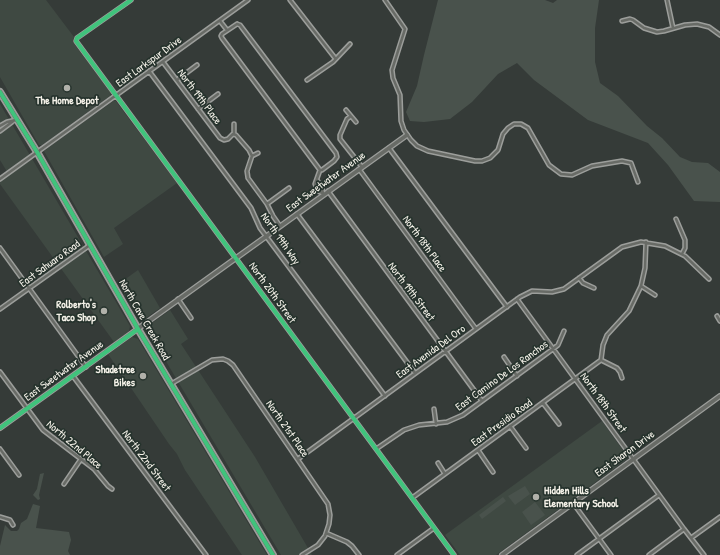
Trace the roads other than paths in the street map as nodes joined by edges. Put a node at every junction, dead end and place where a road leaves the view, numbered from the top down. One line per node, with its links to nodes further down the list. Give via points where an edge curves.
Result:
1 (131, 0): 20 (street, North 20th Street, via 76,41)
2 (248, 0): 6 (street, East Larkspur Drive)
3 (290, 0): 12 (street)
4 (385, 0): 30 (street, via 405,29 392,70 400,95 401,121)
5 (667, 0): 8 (street)
6 (220, 21): 9 (street); 13 (street, East Larkspur Drive)
7 (622, 21): 8 (street, via 630,19 644,28 657,32)
8 (673, 28): 10 (street, via 697,24 709,27)
9 (227, 30): 36 (street, via 222,38); 36 (street, via 234,25 240,25 338,156)
10 (720, 36)
11 (350, 44): 12 (street)
12 (335, 58): 17 (street)
13 (163, 62): 15 (street, East Larkspur Drive); 16 (street, North 19th Place)
14 (197, 65): 16 (street)
15 (149, 71): 20 (street, East Larkspur Drive); 46 (street, North 19th Way, via 251,208)
16 (177, 80): 21 (street, North 19th Place)
17 (307, 80)
18 (0, 92): 24 (main road, North Cave Creek Road)
19 (218, 94): 21 (street)
20 (116, 95): 32 (street, East Larkspur Drive); 51 (street, North 20th Street)
21 (198, 109): 29 (street, North 19th Place, via 220,138 228,139)
22 (346, 110): 23 (street)
23 (351, 116): 25 (street); 35 (street, North 18th Place, via 347,119 340,139)
24 (16, 119): 27 (street); 28 (street); 32 (main road, North Cave Creek Road)
25 (356, 122)
26 (234, 124): 29 (street)
27 (0, 126)
28 (0, 131)
29 (234, 134): 34 (street)
30 (407, 135): 31 (street, East Sweetwater Avenue); 38 (street, via 417,146 428,151 482,161 490,158 498,150 503,134 508,128 514,124 522,124 528,128 549,165 561,174 572,175 592,166 622,161 631,163)
31 (389, 148): 35 (street, East Sweetwater Avenue); 60 (street)
32 (37, 152): 37 (street, East Larkspur Drive); 48 (main road, North Cave Creek Road)
33 (258, 153): 34 (street)
34 (252, 156): 42 (street, via 247,171 248,178)
35 (360, 168): 40 (street, East Sweetwater Avenue); 66 (street, North 18th Place)
36 (320, 170): 41 (street, via 315,184)
37 (0, 178)
38 (638, 182)
39 (289, 188): 42 (street)
40 (328, 192): 41 (street, East Sweetwater Avenue); 69 (street, North 19th Street)
41 (324, 194): 43 (street, East Sweetwater Avenue)
42 (267, 204): 45 (street)
43 (297, 214): 45 (street, East Sweetwater Avenue); 74 (street)
44 (676, 219): 50 (street, via 685,240 686,248)
45 (280, 226): 46 (street, East Sweetwater Avenue)
46 (266, 236): 51 (street, East Sweetwater Avenue); 80 (street, North 19th Way)
47 (646, 242): 50 (street, via 665,246); 52 (street, East Avenida Del Oro, via 618,249); 54 (street)
48 (90, 245): 55 (street, East Sahuaro Road); 65 (main road, North Cave Creek Road)
49 (0, 248): 55 (street)
50 (682, 254): 53 (street)
51 (236, 258): 58 (street, East Sweetwater Avenue); 86 (street, North 20th Street)
52 (579, 278): 56 (street); 59 (street, East Avenida Del Oro, via 564,289 552,292 532,291)
53 (709, 279)
54 (641, 286): 57 (street); 71 (street, via 629,311 607,335)
55 (29, 288): 61 (street, East Sahuaro Road); 72 (street)
56 (594, 288)
57 (654, 295)
58 (178, 299): 63 (street); 65 (street, East Sweetwater Avenue)
59 (517, 299): 60 (street, East Avenida Del Oro); 68 (street, North 18th Street)
60 (507, 306): 66 (street, East Avenida Del Oro)
61 (0, 310)
62 (717, 316): 64 (street)
63 (191, 318)
64 (720, 321)
65 (138, 328): 72 (street, East Sweetwater Avenue); 79 (main road, North Cave Creek Road)
66 (476, 329): 69 (street, East Avenida Del Oro)
67 (564, 331): 68 (street, East Camino De Los Ranchos, via 558,345)
68 (553, 349): 76 (street, East Camino De Los Ranchos); 78 (street, North 18th Street)
69 (445, 351): 74 (street, East Avenida Del Oro); 82 (street, North 19th Street)
70 (504, 357): 76 (street)
71 (601, 360): 77 (street, via 617,368); 78 (street, East Presidio Road)
72 (86, 367): 75 (street, East Sweetwater Avenue)
73 (0, 372): 84 (street, North 22nd Place)
74 (415, 373): 80 (street, East Avenida Del Oro)
75 (72, 376): 84 (street, East Sweetwater Avenue); 115 (street, North 22nd Street)
76 (517, 376): 82 (street, East Camino De Los Ranchos)
77 (622, 378)
78 (575, 379): 83 (street, East Presidio Road); 97 (street, North 18th Street)
79 (171, 384): 96 (street, North 21st Place, via 212,360 228,361); 116 (main road, North Cave Creek Road)
80 (385, 396): 86 (street, East Avenida Del Oro)
81 (720, 396): 97 (street, East Sharon Drive)
82 (482, 401): 87 (street, East Camino De Los Ranchos, via 454,420)
83 (543, 403): 88 (street); 89 (street, East Presidio Road)
84 (27, 409): 90 (street, East Sweetwater Avenue); 95 (street, North 22nd Place, via 46,433)
85 (434, 409): 87 (street)
86 (353, 418): 93 (street, North 20th Street); 96 (street, East Avenida Del Oro)
87 (436, 424): 93 (street, East Camino De Los Ranchos, via 419,425 404,430)
88 (559, 424)
89 (510, 426): 91 (street); 94 (street, East Presidio Road)
90 (0, 428)
91 (526, 448)
92 (0, 449): 101 (street)
93 (376, 449): 105 (street, North 20th Street)
94 (478, 450): 99 (street); 100 (street, East Presidio Road)
95 (82, 459): 102 (street); 103 (street, North 22nd Place)
96 (298, 459): 112 (street, North 21st Place, via 328,504 330,515)
97 (634, 459): 104 (street, North 18th Street); 106 (street, East Sharon Drive)
98 (438, 464): 100 (street)
99 (493, 472)
100 (445, 474): 105 (street, East Presidio Road)
101 (19, 476)
102 (64, 484)
103 (112, 489)
104 (659, 495): 111 (street, North 18th Street); 113 (street)
105 (412, 498): 110 (street, North 20th Street)
106 (573, 503): 113 (street); 121 (street, East Sharon Drive)
107 (0, 517): 109 (street, via 10,520)
108 (720, 517): 114 (street)
109 (14, 525)
110 (434, 528): 119 (street); 120 (street, North 20th Street)
111 (684, 529): 114 (street, North 18th Street); 124 (street)
112 (326, 532): 117 (street, via 318,545); 118 (street, via 347,542)
113 (599, 538): 122 (street); 123 (street)
114 (691, 538): 125 (street, North 18th Street)
115 (206, 555)
116 (273, 555)
117 (302, 555)
118 (359, 555)
119 (397, 555)
120 (454, 555)
121 (502, 555)
122 (577, 555)
123 (611, 555)
124 (649, 555)
125 (704, 555)

